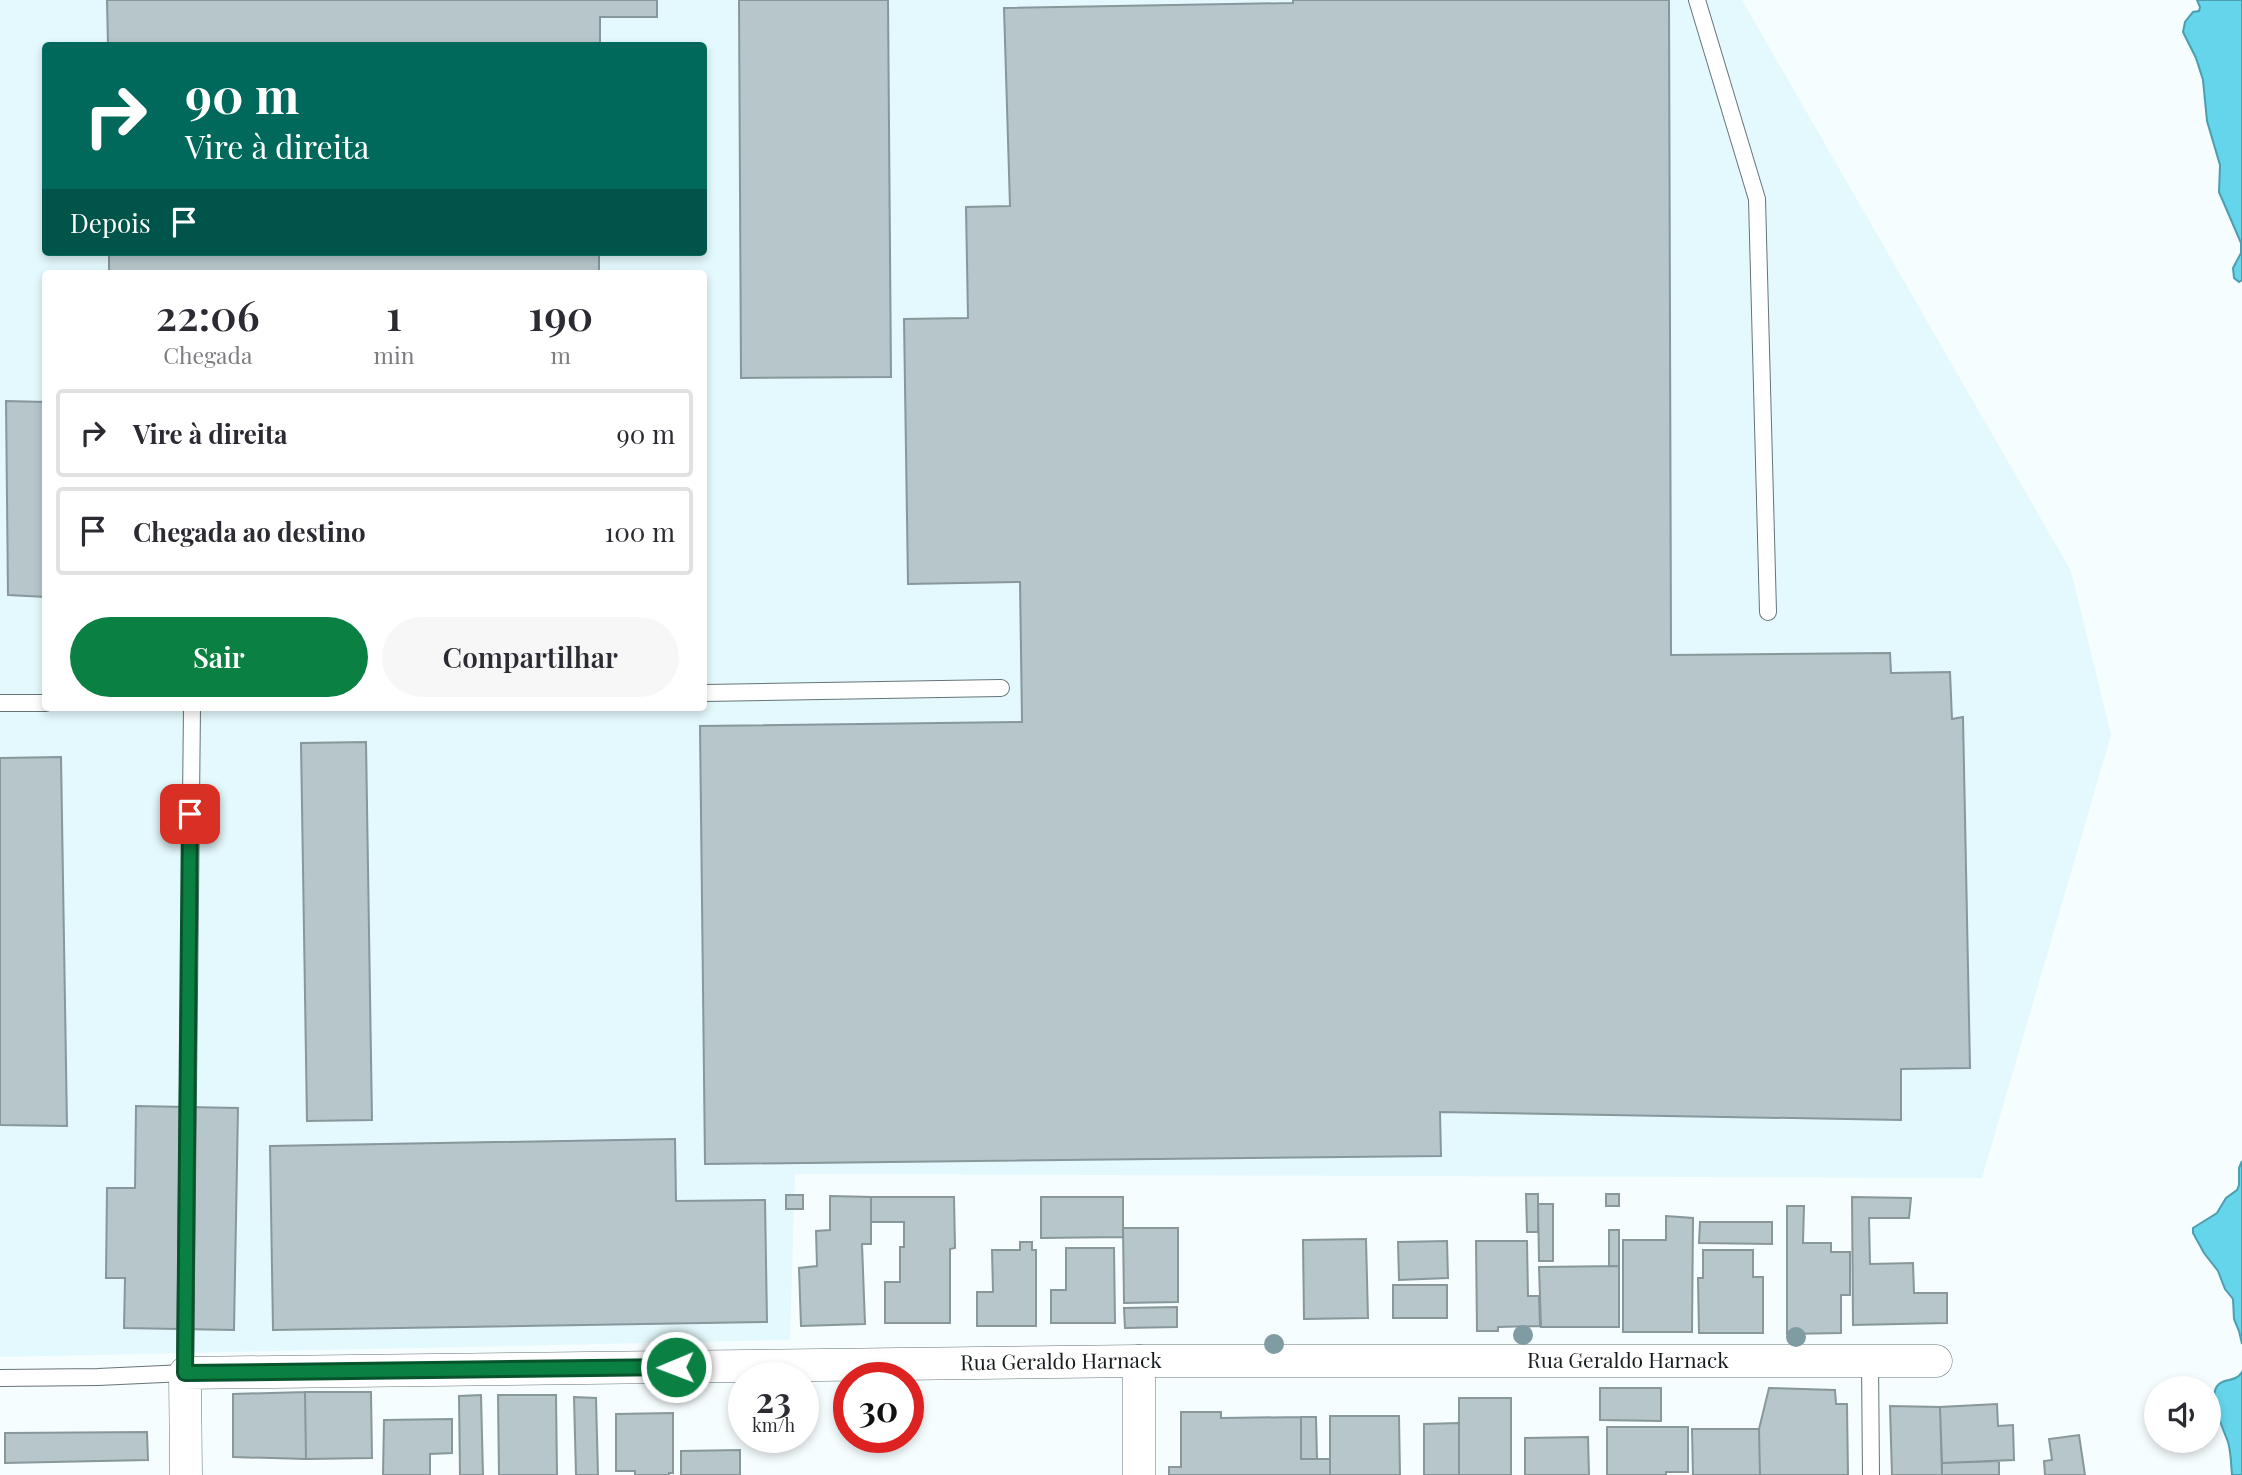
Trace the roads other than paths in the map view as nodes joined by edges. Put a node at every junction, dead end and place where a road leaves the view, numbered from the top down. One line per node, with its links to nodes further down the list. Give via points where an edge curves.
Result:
1 (1697, 0): 2 (lane, via 1757,199)
2 (1768, 612)
3 (1001, 688): 4 (lane)
4 (707, 693)
5 (0, 703): 6 (lane)
6 (42, 703)
7 (192, 711): 11 (lane)
8 (1139, 1361): 9 (street, Rua Geraldo Harnack); 11 (street, Rua Geraldo Harnack); 14 (street)
9 (1870, 1361): 10 (street, Rua Geraldo Harnack); 15 (lane)
10 (1936, 1361)
11 (185, 1373): 12 (lane); 13 (street)
12 (0, 1378)
13 (186, 1475)
14 (1139, 1475)
15 (1871, 1475)

